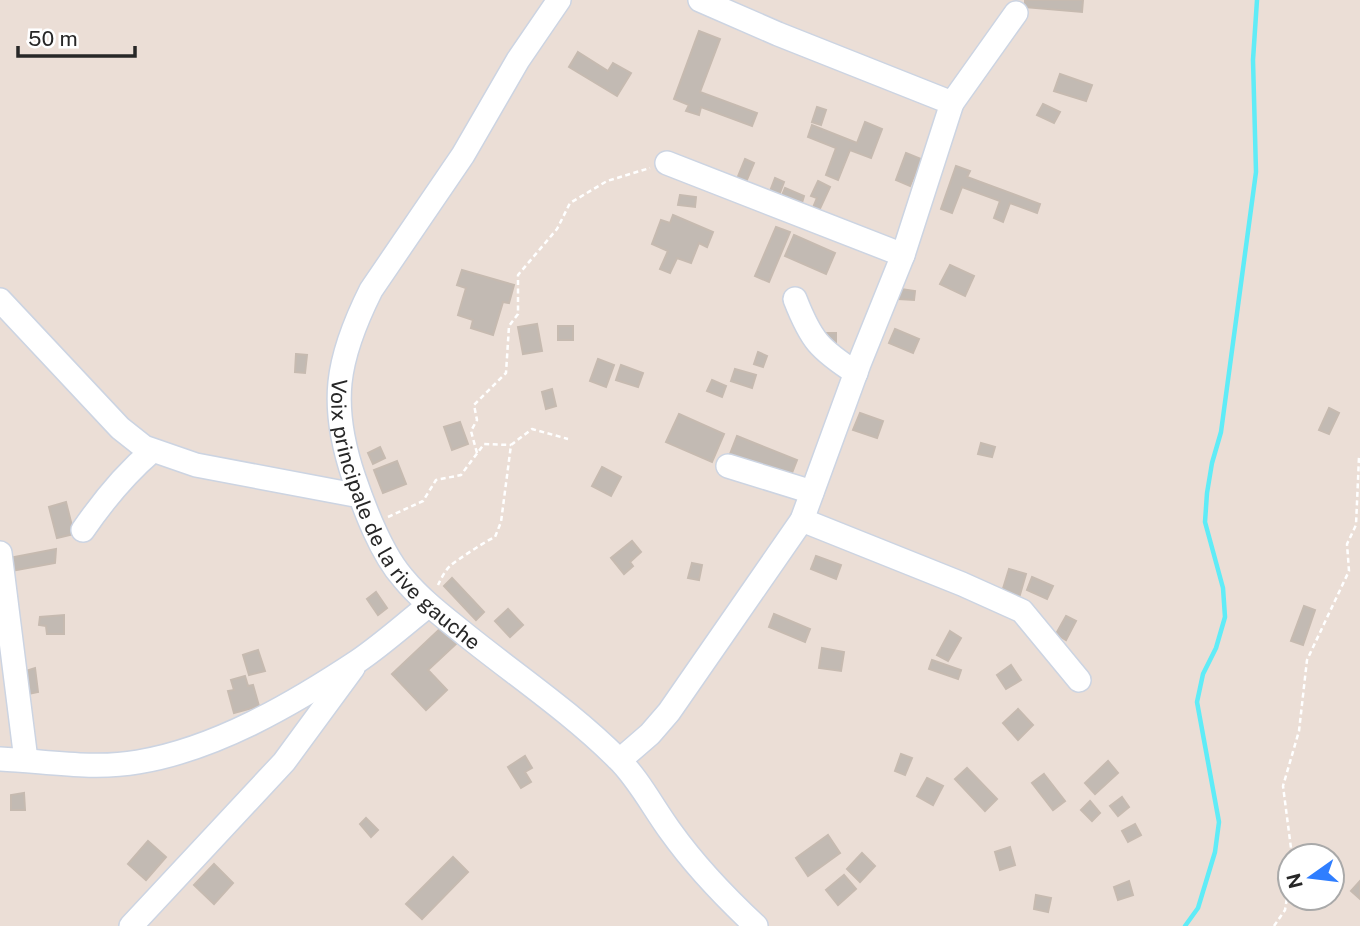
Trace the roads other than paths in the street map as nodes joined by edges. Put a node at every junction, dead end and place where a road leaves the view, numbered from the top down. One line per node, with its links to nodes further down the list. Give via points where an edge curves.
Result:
1 (559, 0): 13 (street, Voix principale de la rive gauche, via 359,314 340,373 339,424)
2 (700, 0): 4 (street)
3 (1016, 13): 4 (street)
4 (952, 103): 6 (street)
5 (667, 163): 6 (street)
6 (903, 255): 9 (street)
7 (796, 299): 9 (street, via 806,328 827,354)
8 (5, 312): 10 (street, via 120,428)
9 (856, 373): 12 (street)
10 (152, 451): 13 (street, via 196,465); 15 (street, via 111,492)
11 (728, 466): 12 (street)
12 (812, 492): 14 (street)
13 (360, 496): 17 (street, Voix principale de la rive gauche, via 401,577)
14 (802, 520): 19 (street, via 1022,611); 22 (street, via 669,712)
15 (83, 530)
16 (0, 553): 21 (street)
17 (429, 605): 18 (street); 22 (street, Voix principale de la rive gauche)
18 (359, 660): 21 (street, via 243,727 193,749 137,762 96,765); 23 (street, via 284,762)
19 (1079, 680)
20 (0, 759): 21 (street)
21 (26, 760)
22 (620, 760): 24 (street, Voix principale de la rive gauche, via 714,886)
23 (131, 926)
24 (756, 926)

